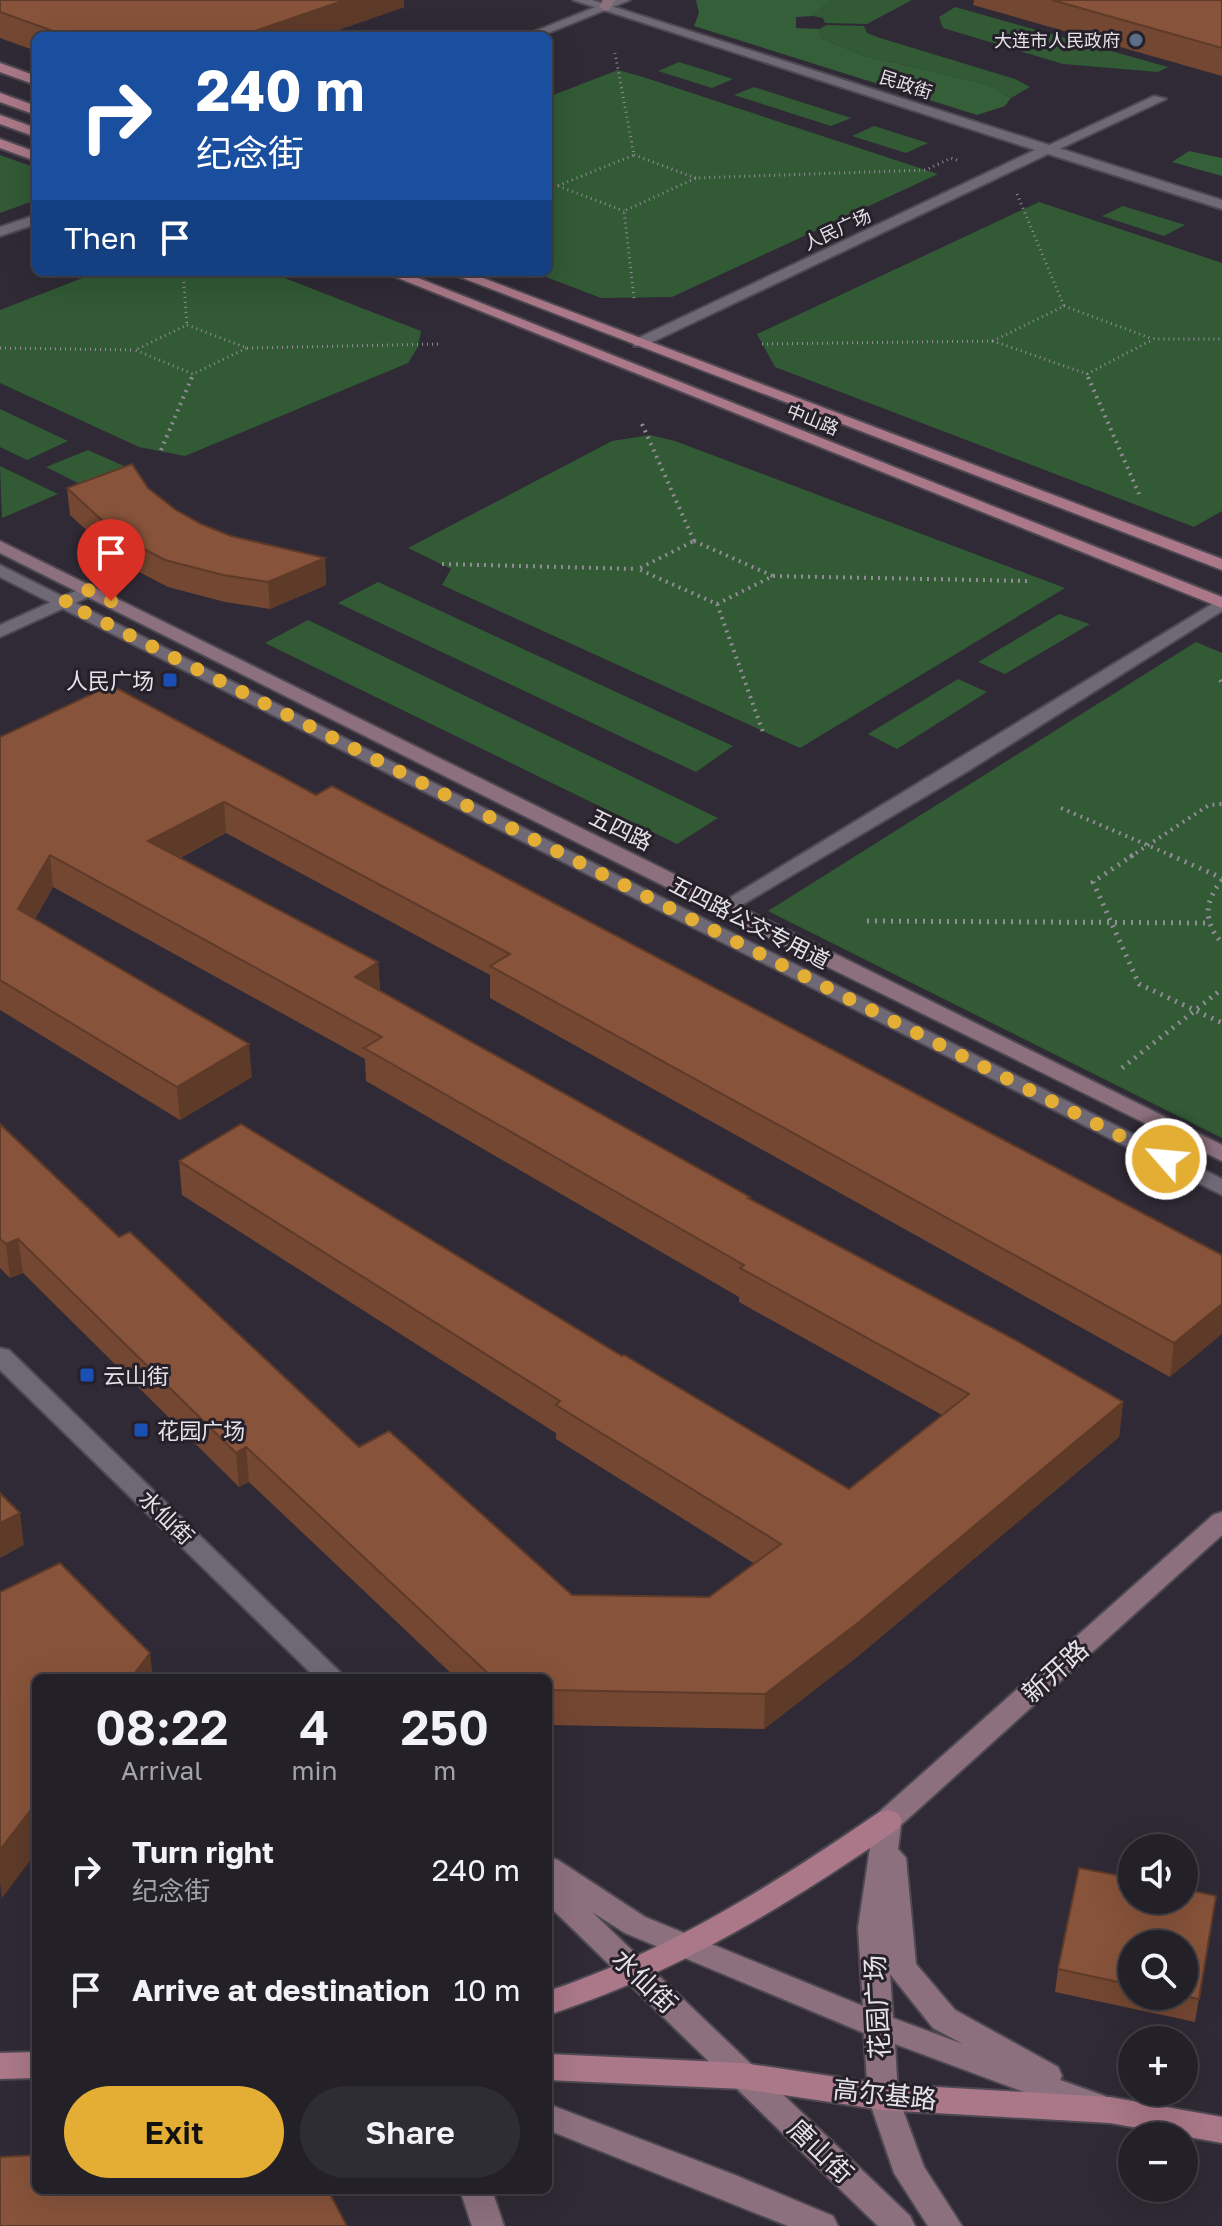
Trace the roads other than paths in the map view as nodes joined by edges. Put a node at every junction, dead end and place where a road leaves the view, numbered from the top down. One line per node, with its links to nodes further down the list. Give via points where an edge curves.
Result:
1 (579, 0): 3 (street, 民政街)
2 (624, 0): 3 (street)
3 (605, 2): 4 (street); 13 (street, 民政街)
4 (538, 32)
5 (0, 67): 6 (main road)
6 (32, 79)
7 (0, 97): 9 (main road)
8 (1159, 99): 13 (street, 人民广场)
9 (32, 109)
10 (0, 119): 11 (main road)
11 (32, 131)
12 (0, 143): 14 (main road)
13 (1050, 148): 15 (street, 民政街); 20 (street, 人民广场)
14 (32, 155)
15 (1222, 205)
16 (32, 220): 17 (street)
17 (0, 232)
18 (400, 276): 26 (main road, 中山路)
19 (464, 276): 20 (main road, 中山路)
20 (639, 343): 22 (main road, 中山路)
21 (0, 546): 24 (main road, 五四路)
22 (1222, 565)
23 (0, 570): 25 (street, 五四路公交专用道)
24 (89, 590): 25 (street); 28 (main road, 五四路)
25 (64, 602): 27 (street); 30 (street, 五四路公交专用道)
26 (1222, 603): 28 (street)
27 (0, 632)
28 (723, 908): 29 (main road, 五四路)
29 (1222, 1154)
30 (1222, 1188)
31 (0, 1356): 33 (street, 水仙街)
32 (1222, 1521): 34 (main road, 新开路)
33 (329, 1674)
34 (888, 1821): 37 (main road, via 785,1892); 40 (main road, 花园广场, via 873,1928); 46 (main road, via 902,1968 944,2019)
35 (552, 1871): 37 (main road, via 635,1925)
36 (552, 1891): 38 (main road, 水仙街)
37 (688, 1945): 38 (main road); 40 (main road)
38 (633, 1970): 39 (main road); 44 (main road, 水仙街)
39 (552, 2002)
40 (877, 2025): 45 (main road, 花园广场); 46 (main road)
41 (32, 2065): 42 (main road)
42 (0, 2066)
43 (552, 2067): 44 (main road, 高尔基路)
44 (743, 2076): 45 (main road, 高尔基路); 52 (main road, 唐山街)
45 (883, 2097): 46 (main road, 高尔基路); 53 (main road, 花园广场, via 910,2173)
46 (1110, 2110): 48 (main road, 高尔基路)
47 (552, 2119): 51 (main road)
48 (1222, 2130)
49 (477, 2194): 50 (main road)
50 (488, 2226)
51 (822, 2226)
52 (899, 2226)
53 (946, 2226)

